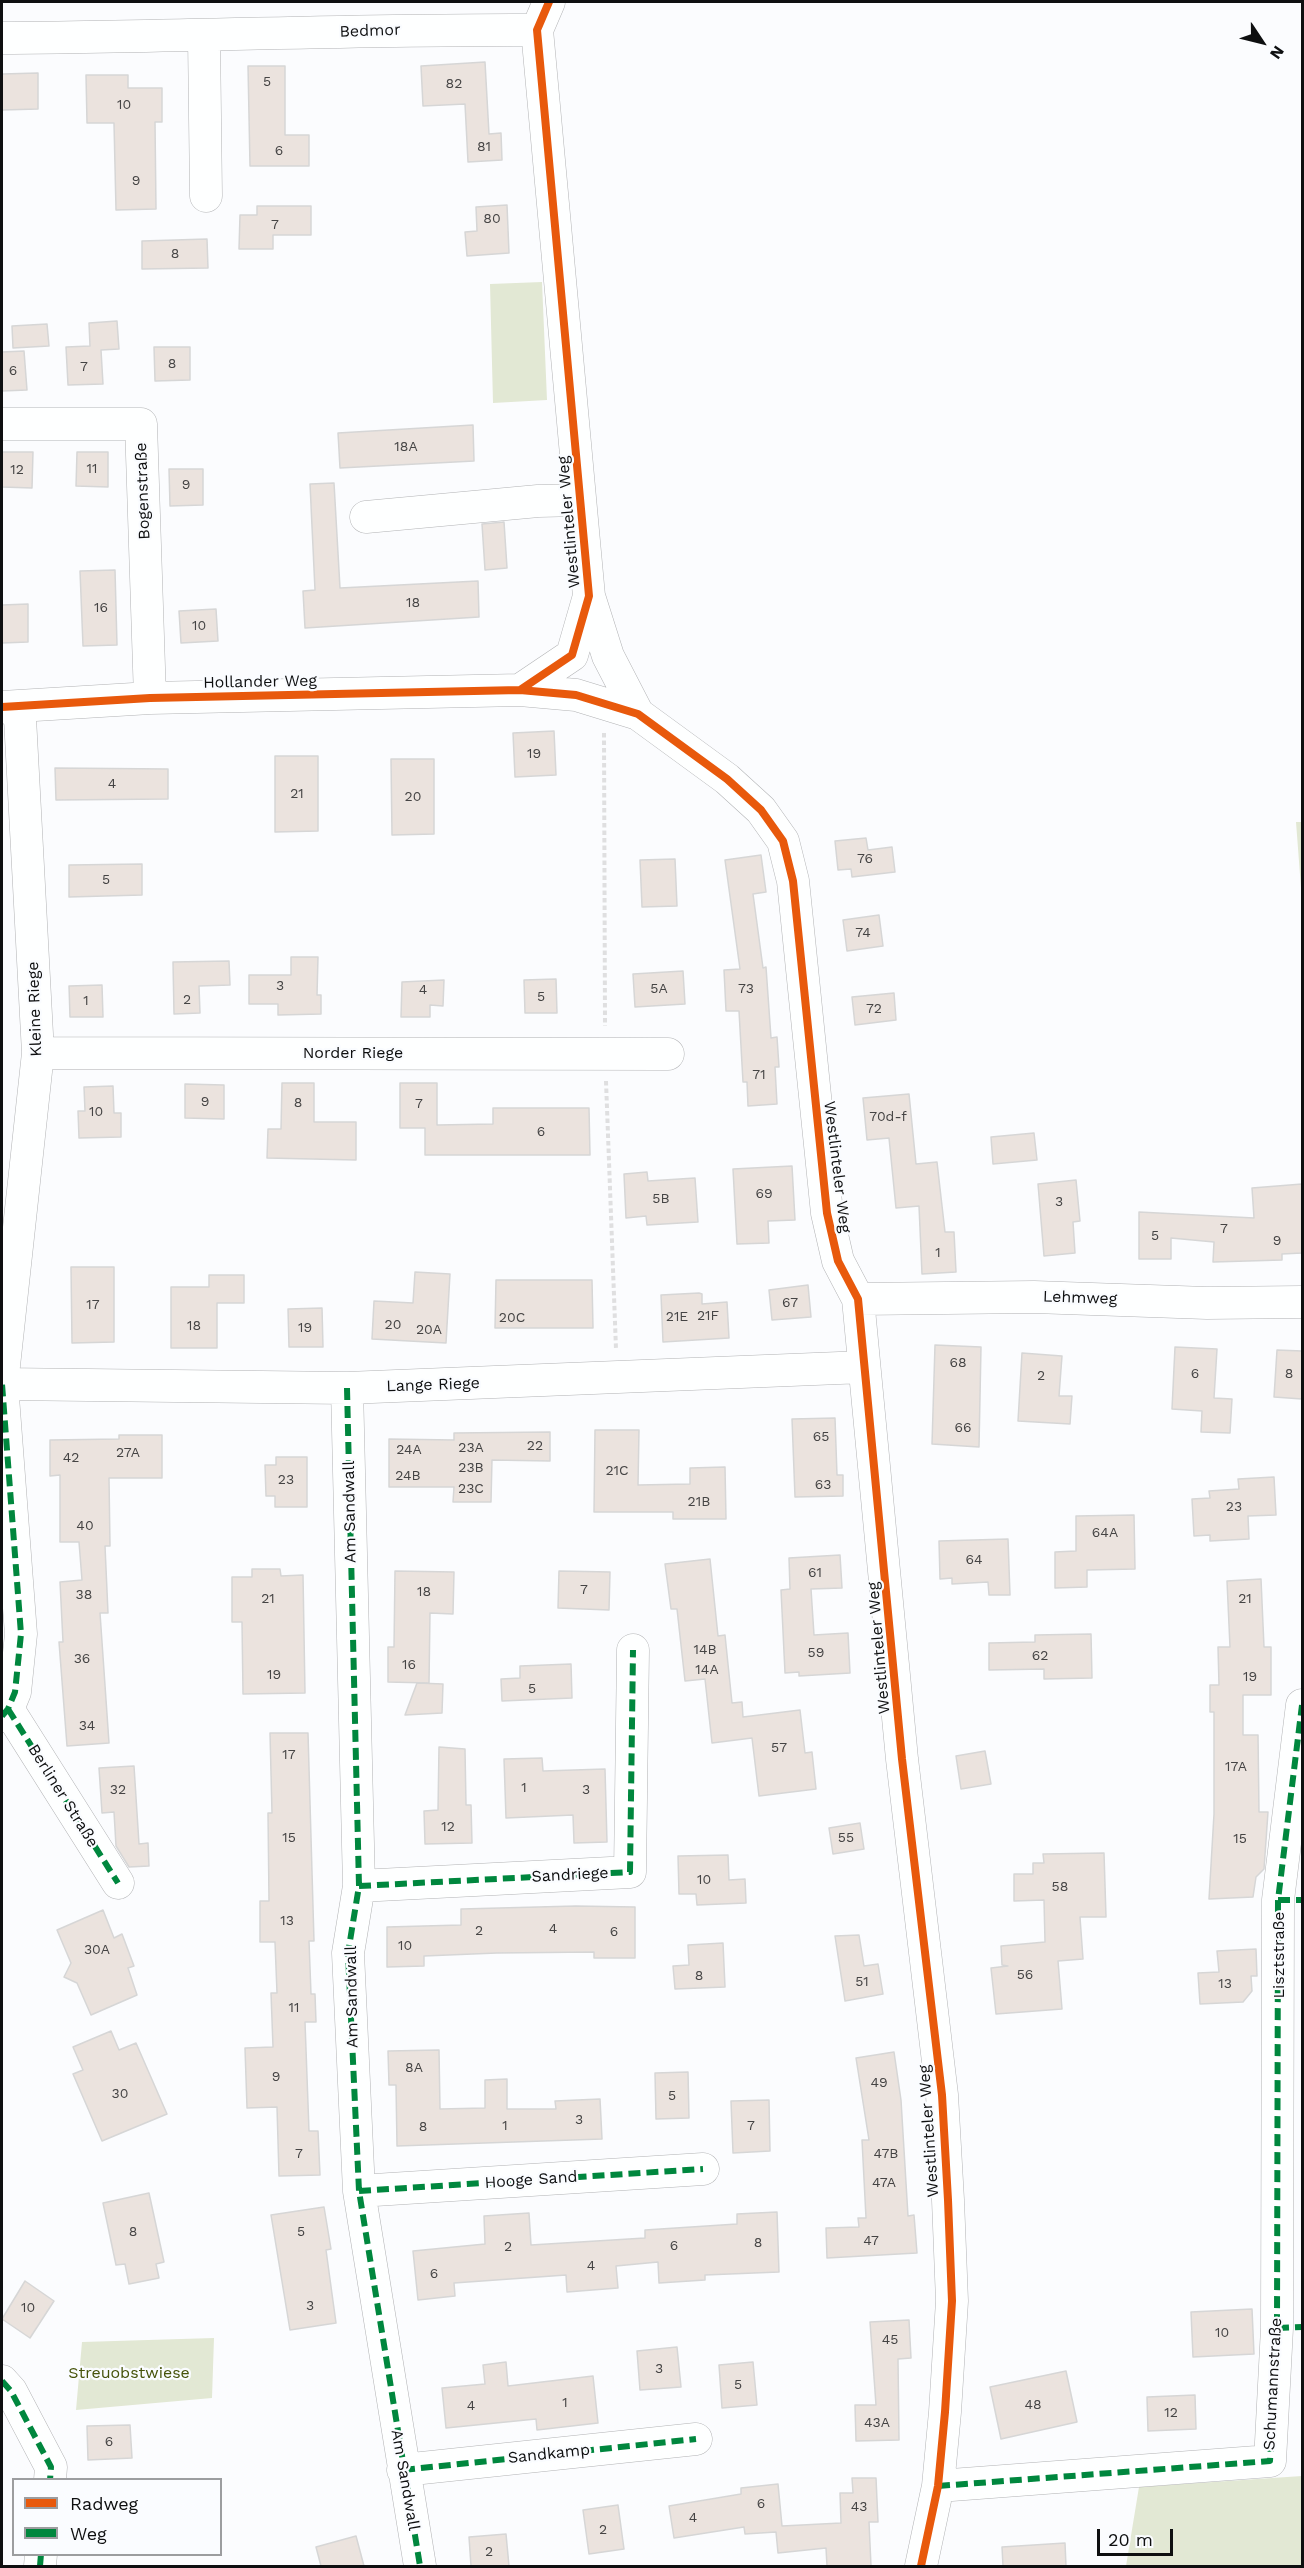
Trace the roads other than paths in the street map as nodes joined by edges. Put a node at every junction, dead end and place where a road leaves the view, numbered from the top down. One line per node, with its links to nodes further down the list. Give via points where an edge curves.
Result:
1 (549, 2): 2 (street)
2 (537, 30): 3 (street, Bedmor, via 430,29); 7 (street, Westlinteler Weg)
3 (204, 37): 4 (street, Bedmor); 5 (street)
4 (2, 38)
5 (206, 196)
6 (2, 424): 11 (street, Bogenstraße, via 141,424)
7 (580, 500): 8 (street); 9 (street, Westlinteler Weg)
8 (366, 518)
9 (589, 596): 10 (street, Westlinteler Weg, via 572,655); 13 (street, Westlinteler Weg, via 608,656)
10 (520, 690): 11 (street, Hollander Weg); 13 (street, Westlinteler Weg, via 576,695)
11 (150, 698): 12 (street, Hollander Weg)
12 (6, 707): 14 (street, Kleine Riege, via 20,718)
13 (638, 714): 16 (street, Westlinteler Weg, via 727,778 761,810 783,841 793,881 827,1213 838,1262)
14 (38, 1053): 15 (street, Norder Riege); 19 (street, Kleine Riege)
15 (668, 1054)
16 (858, 1299): 17 (street, Lehmweg, via 1034,1297); 18 (street, Westlinteler Weg)
17 (1302, 1302)
18 (864, 1367): 20 (street, Lange Riege); 35 (street, Westlinteler Weg, via 902,1759 942,2095 951,2301)
19 (2, 1384): 20 (street, Lange Riege); 23 (street, Berliner Straße, via 21,1634 15,1692)
20 (347, 1388): 25 (street, Am Sandwall)
21 (633, 1650): 25 (street, Sandriege, via 630,1872)
22 (1302, 1705): 26 (street, Lisztstraße)
23 (5, 1713): 24 (street, Berliner Straße)
24 (118, 1883)
25 (358, 1886): 29 (street, Am Sandwall, via 348,1953)
26 (1290, 1900): 27 (street, Lisztstraße)
27 (1279, 2009): 30 (street, Schumannstraße)
28 (703, 2169): 29 (street, Hooge Sand)
29 (359, 2191): 33 (street, Am Sandwall)
30 (1290, 2327): 35 (street, Schumannstraße, via 1269,2461)
31 (2, 2381): 34 (street, via 51,2467)
32 (696, 2439): 33 (street, Sandkamp)
33 (403, 2470): 36 (street, Am Sandwall)
34 (50, 2478)
35 (938, 2486): 37 (street, Westlinteler Weg)
36 (420, 2566)
37 (921, 2566)

